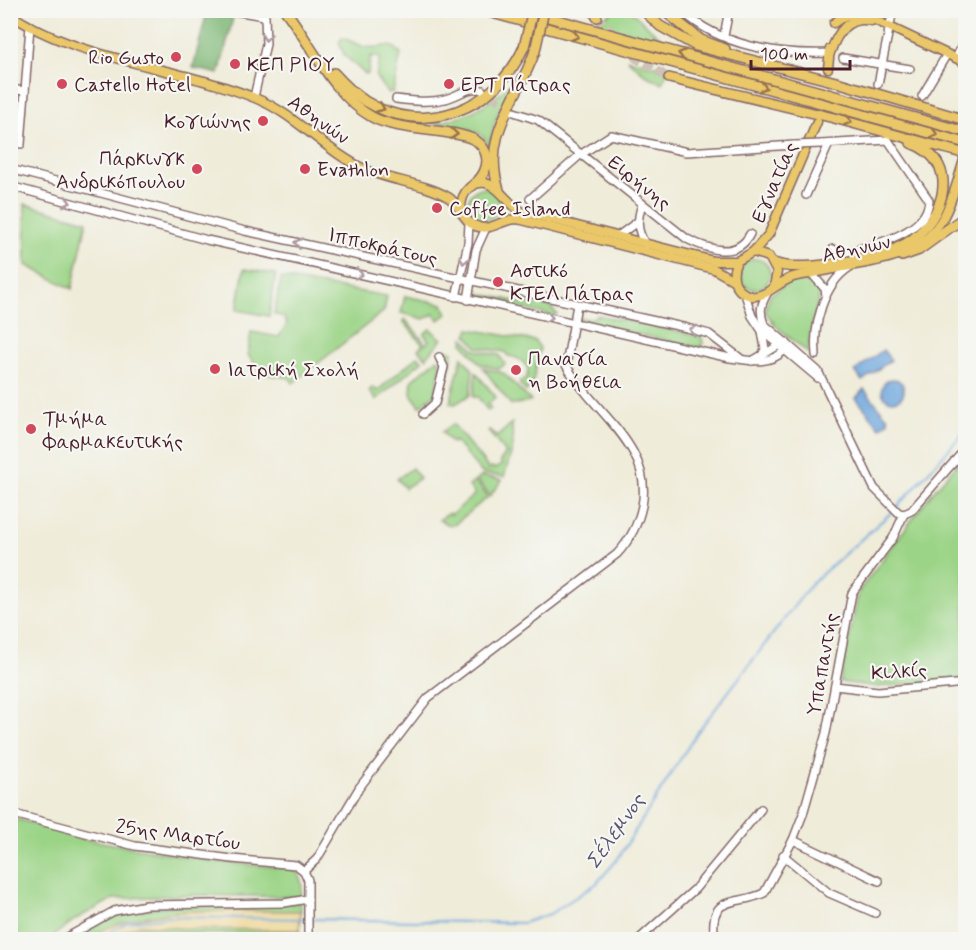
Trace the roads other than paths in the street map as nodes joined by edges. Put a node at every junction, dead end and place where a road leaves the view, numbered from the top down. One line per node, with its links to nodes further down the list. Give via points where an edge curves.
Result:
1 (228, 10): 37 (street, one-way to 37, via 265,16 266,44)
2 (285, 10): 24 (highway)
3 (481, 10): 44 (highway, one-way to 44)
4 (522, 10): 43 (highway, one-way to 4)
5 (533, 10): 24 (highway, one-way to 5, bridge, via 369,103 396,114 428,118 455,113 488,96 512,71 524,47)
6 (544, 10): 52 (highway, bridge, via 525,77 498,127 495,163)
7 (643, 10): 25 (highway, via 660,26 696,46)
8 (663, 10): 25 (highway, via 701,40)
9 (681, 10): 20 (street)
10 (729, 10): 20 (street)
11 (837, 10): 16 (main road)
12 (859, 10): 15 (main road)
13 (893, 10): 19 (street)
14 (10, 14): 18 (main road, Αθηνών)
15 (868, 16): 16 (main road, via 850,14); 17 (main road)
16 (834, 23): 22 (main road)
17 (880, 23): 19 (main road); 22 (main road, via 861,19 850,22 837,34)
18 (30, 26): 35 (street); 37 (main road, Αθηνών, via 57,38)
19 (890, 28): 23 (main road); 28 (street)
20 (724, 36): 22 (street, via 784,54)
21 (966, 37): 23 (street)
22 (830, 53): 29 (main road)
23 (951, 56): 27 (main road); 36 (street)
24 (320, 58): 51 (highway, one-way to 51, via 343,92 372,117 408,129 474,139 485,151 487,168)
25 (743, 58): 40 (highway)
26 (843, 58): 28 (street)
27 (966, 63)
28 (882, 65): 30 (street); 32 (street)
29 (828, 68)
30 (910, 69)
31 (669, 78): 42 (highway, one-way to 42)
32 (878, 84)
33 (10, 89): 35 (street)
34 (483, 90): 38 (street, via 471,89 432,101)
35 (25, 91): 45 (street)
36 (922, 96)
37 (254, 98): 53 (main road, Αθηνών, via 285,114 360,167)
38 (396, 99)
39 (514, 112): 47 (street, Ειρήνης, via 538,120)
40 (966, 120)
41 (817, 122): 68 (main road, Εγνατίας, via 769,234)
42 (885, 131): 48 (highway); 71 (highway, via 930,153 942,169 942,196 929,222 908,242 883,252 802,268)
43 (966, 132)
44 (966, 143)
45 (21, 144)
46 (825, 144): 47 (street, bridge, via 687,152 611,135); 54 (street); 67 (street, via 888,140 929,200 915,225 899,236 840,254)
47 (580, 155): 55 (street); 57 (street, Ειρήνης)
48 (965, 157): 69 (main road, Αθηνών, via 942,219)
49 (10, 169): 74 (street, Ιπποκράτους, one-way to 49, via 217,225)
50 (10, 186): 79 (street, Ιπποκράτους, one-way to 79, via 188,235)
51 (469, 189): 52 (main road, Αθηνών, via 489,184); 53 (main road, Αθηνών); 58 (main road)
52 (499, 190): 56 (main road)
53 (438, 193): 58 (main road, Αθηνών)
54 (806, 195)
55 (530, 199)
56 (505, 200): 60 (main road, via 505,212); 65 (main road, via 523,212)
57 (642, 204): 61 (street); 64 (street, Ειρήνης, via 679,234 705,247 730,251)
58 (461, 209): 62 (main road, Αθηνών)
59 (966, 216): 69 (highway, via 919,250)
60 (499, 221): 63 (main road); 75 (main road, via 522,219 714,269)
61 (637, 222): 65 (street); 66 (street, via 638,233)
62 (469, 223): 63 (main road); 74 (street, one-way to 74)
63 (486, 228): 76 (street, via 476,250)
64 (750, 234)
65 (616, 237): 66 (main road)
66 (646, 245): 70 (main road, via 714,261)
67 (833, 249)
68 (753, 252): 70 (main road); 71 (main road)
69 (902, 256): 72 (main road, Αθηνών)
70 (737, 261): 75 (main road)
71 (774, 263): 77 (main road, via 777,277)
72 (855, 265): 73 (main road, Αθηνών); 80 (street, via 839,276)
73 (812, 274): 77 (main road, Αθηνών, via 788,278); 80 (street, via 825,289)
74 (460, 280): 76 (street, Ιπποκράτους); 79 (street)
75 (734, 280): 78 (main road)
76 (472, 282): 81 (street); 82 (street, Ιπποκράτους)
77 (771, 289): 78 (main road, Αθηνών, via 757,296); 85 (street, via 760,315 764,324)
78 (745, 294): 84 (street)
79 (456, 297): 81 (street, Ιπποκράτους)
80 (826, 298): 88 (street, via 814,339)
81 (468, 300): 83 (street, Ιπποκράτους, one-way to 83)
82 (577, 305): 83 (street); 91 (street, Ιπποκράτους, one-way to 82, via 709,334)
83 (573, 322): 91 (street, Ιπποκράτους); 103 (street, via 566,365 640,461 644,498 634,532 617,554 428,698 364,781 317,859)
84 (762, 331): 86 (street); 89 (street)
85 (786, 342): 86 (street); 87 (street); 93 (street, via 811,362)
86 (778, 345): 87 (street); 89 (street)
87 (784, 351): 92 (street, Ιπποκράτους, via 770,360); 93 (street)
88 (816, 355)
89 (762, 356): 92 (street)
90 (439, 357): 94 (street, via 444,364 435,404)
91 (742, 360): 92 (street, Ιπποκράτους)
92 (751, 361)
93 (826, 387): 96 (street, via 869,477 883,498)
94 (423, 414)
95 (966, 448): 96 (street, via 911,511)
96 (901, 513): 98 (street, Υπαπαντής, via 893,538 852,592)
97 (966, 683): 98 (street, Κιλκίς, via 878,691)
98 (835, 686): 101 (street, Υπαπαντής, via 823,743)
99 (761, 809): 109 (street, via 695,889)
100 (10, 813): 103 (street, 25ης Μαρτίου, via 135,846 287,863)
101 (793, 840): 102 (street, Υπαπαντής); 104 (street)
102 (783, 855): 106 (street, via 829,892); 110 (street, Υπαπαντής, via 764,893 726,903 718,909 713,921)
103 (304, 871): 105 (street)
104 (879, 881)
105 (308, 899): 107 (street); 108 (street, via 284,903 146,905 114,911)
106 (875, 913)
107 (308, 937)
108 (62, 939)
109 (638, 939)
110 (715, 939)

